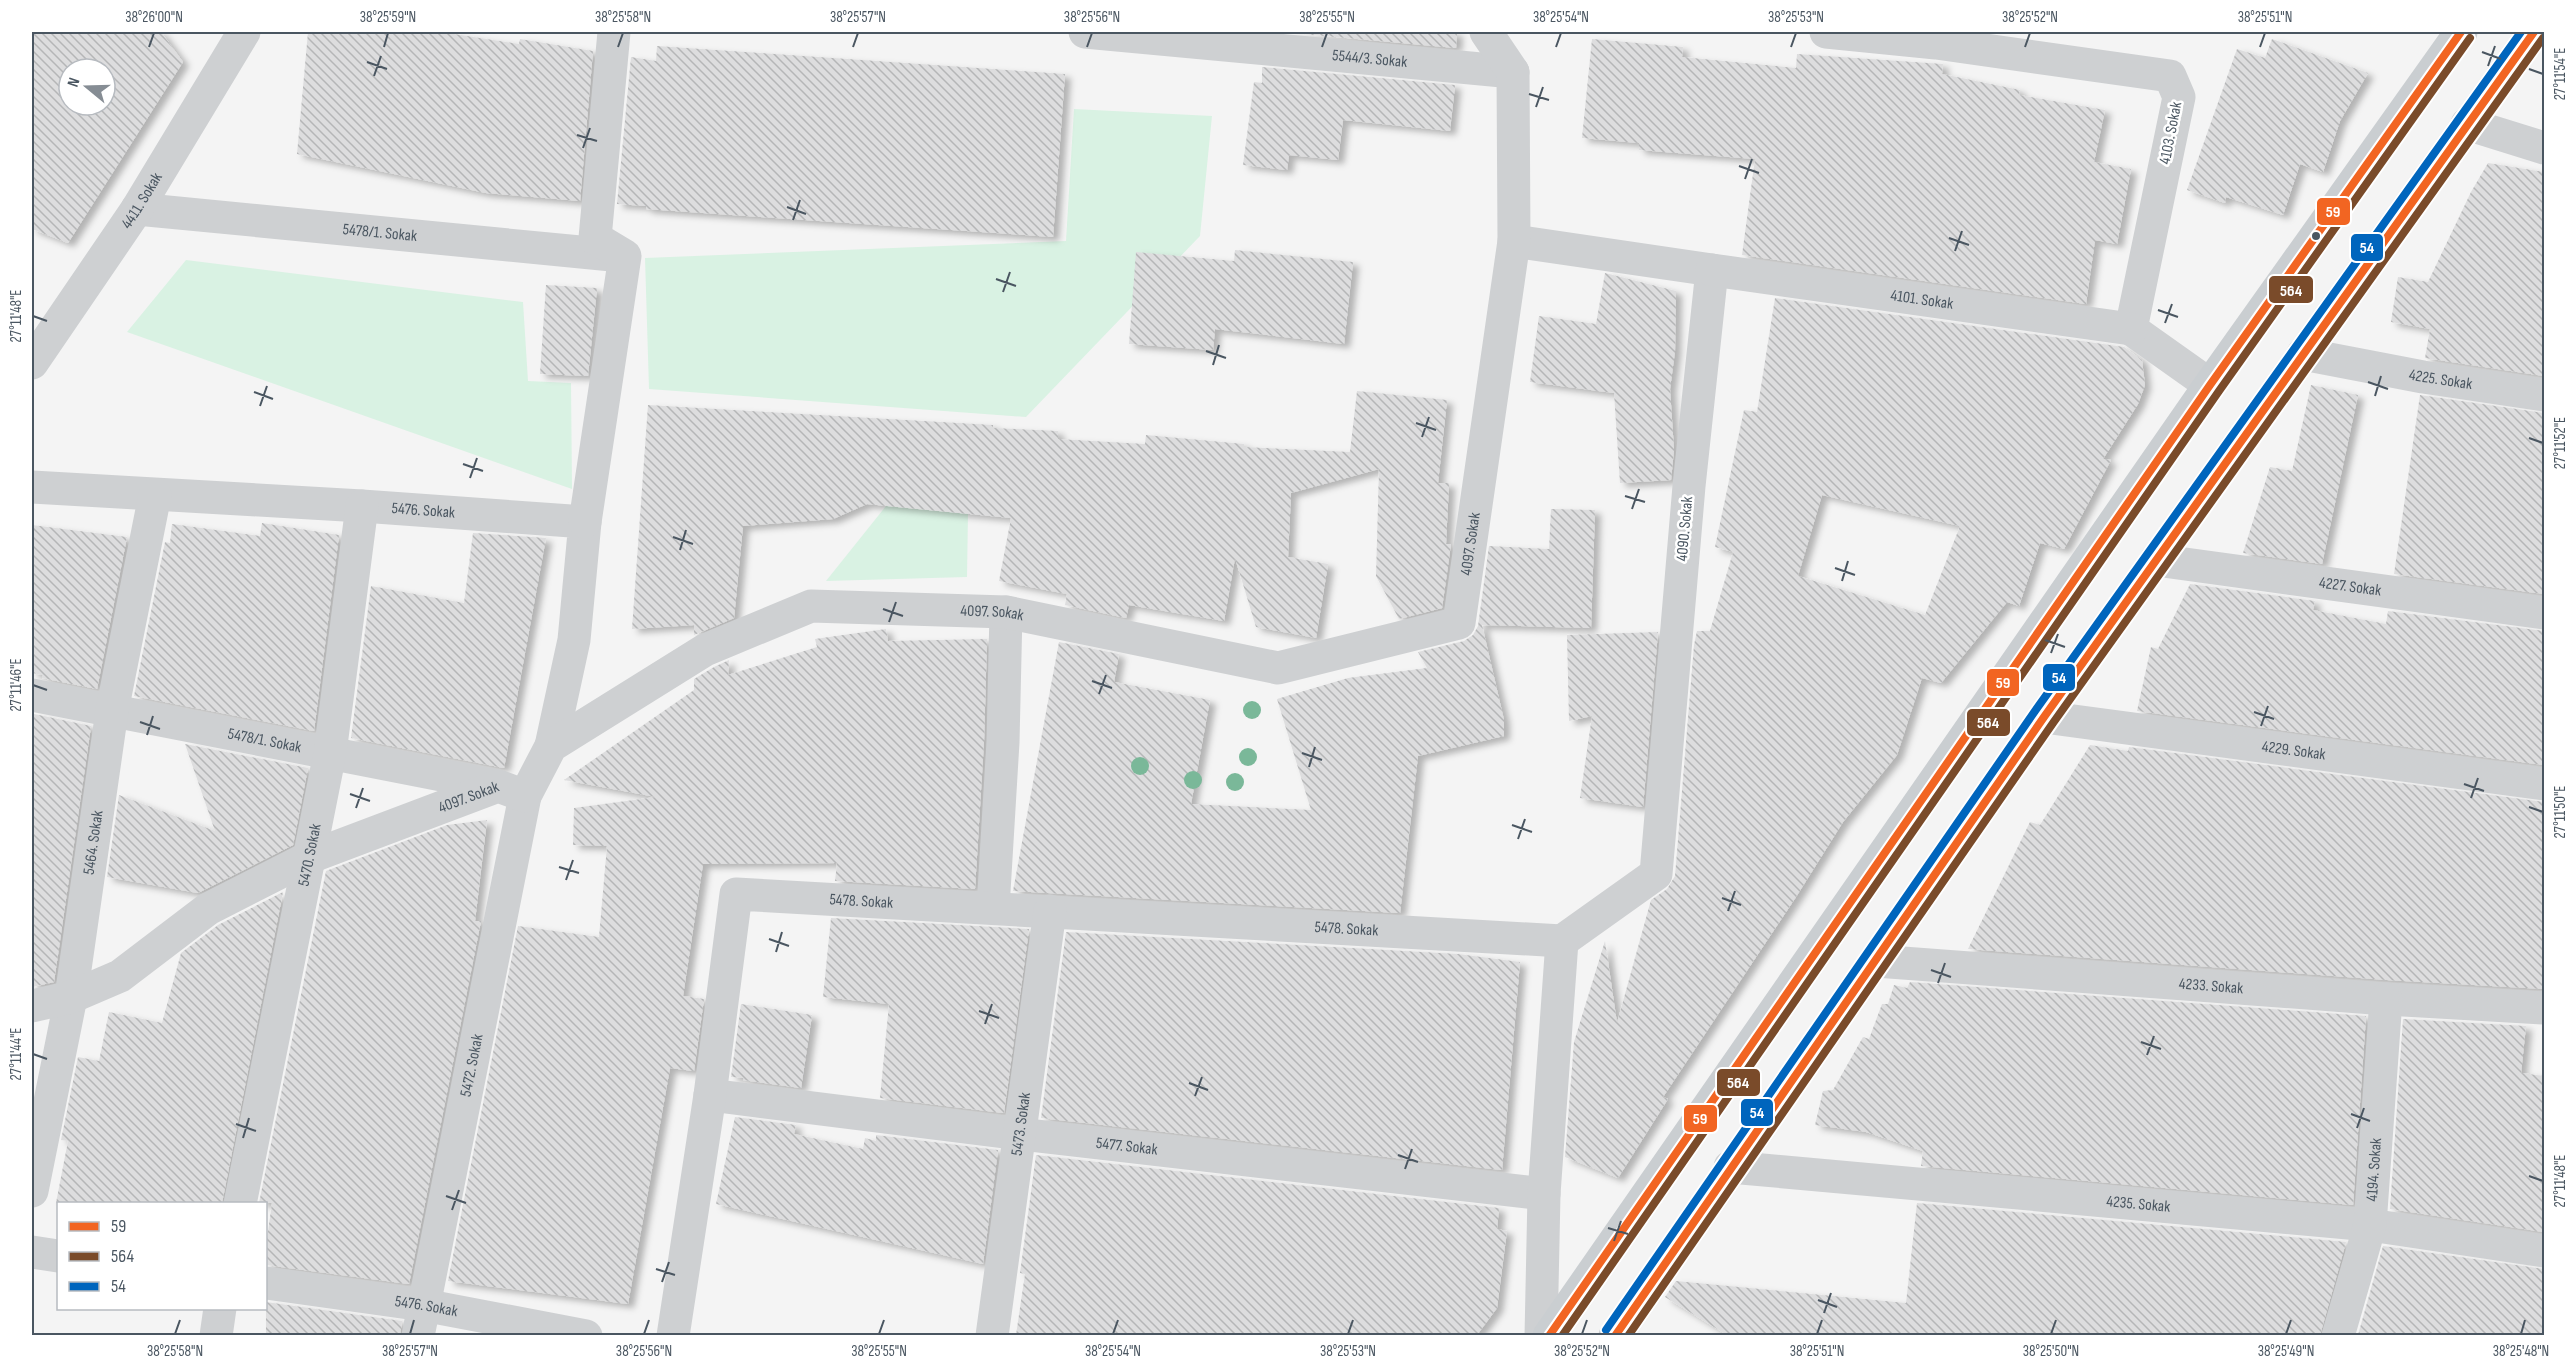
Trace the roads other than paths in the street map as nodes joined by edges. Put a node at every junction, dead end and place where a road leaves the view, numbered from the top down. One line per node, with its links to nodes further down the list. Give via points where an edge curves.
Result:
1 (244, 32): 12 (street, 4411. Sokak)
2 (614, 32): 14 (street, via 595,238)
3 (1085, 32): 9 (street, 5544/3. Sokak)
4 (1486, 32): 9 (street)
5 (1826, 32): 8 (street)
6 (2461, 32): 19 (main road)
7 (2534, 32): 10 (main road)
8 (1936, 37): 16 (street, 4103. Sokak, via 2170,76 2179,97)
9 (1513, 72): 13 (street, 4097. Sokak)
10 (2467, 124): 11 (street); 17 (main road)
11 (2544, 148)
12 (137, 209): 14 (street, 5478/1. Sokak); 18 (street, 4411. Sokak)
13 (1514, 241): 15 (street); 26 (street, 4097. Sokak, via 1459,623 1278,668)
14 (625, 256): 24 (street)
15 (1712, 270): 16 (street, 4101. Sokak); 38 (street, 4090. Sokak, via 1656,874)
16 (2131, 328): 19 (street)
17 (2302, 354): 20 (street, 4225. Sokak); 25 (main road)
18 (32, 363)
19 (2210, 385): 62 (main road)
20 (2544, 395)
21 (32, 487): 22 (street, 5476. Sokak)
22 (155, 495): 23 (street, 5476. Sokak); 29 (street, 5464. Sokak)
23 (362, 506): 24 (street, 5476. Sokak); 32 (street, 5470. Sokak)
24 (585, 522): 31 (street, via 574,640)
25 (2156, 560): 27 (street, 4227. Sokak); 30 (main road)
26 (1006, 612): 31 (street, 4097. Sokak, via 811,606 705,650); 36 (street)
27 (2544, 613)
28 (32, 695): 29 (street, 5478/1. Sokak)
29 (112, 711): 32 (street, 5478/1. Sokak); 40 (street, 5464. Sokak)
30 (2044, 717): 33 (street, 4229. Sokak); 39 (main road)
31 (551, 746): 34 (street, 4097. Sokak)
32 (330, 753): 34 (street, 5478/1. Sokak); 35 (street, 5470. Sokak)
33 (2544, 784)
34 (511, 791): 35 (street, 4097. Sokak); 56 (street, 5472. Sokak)
35 (310, 857): 40 (street, 4097. Sokak, via 208,909 120,976); 49 (street, 5470. Sokak)
36 (993, 908): 37 (street, 5478. Sokak); 44 (street, 5478. Sokak, via 736,894)
37 (1050, 911): 38 (street, 5478. Sokak); 45 (street, 5473. Sokak)
38 (1562, 941): 48 (street)
39 (1876, 961): 41 (street, 4233. Sokak); 46 (main road)
40 (71, 997): 42 (street, 4097. Sokak); 47 (street, 5464. Sokak)
41 (2386, 999): 43 (street, 4233. Sokak); 50 (street, 4194. Sokak)
42 (32, 1006)
43 (2544, 1008)
44 (710, 1095): 45 (street, 5477. Sokak); 59 (street)
45 (1020, 1134): 48 (street, 5477. Sokak); 60 (street, 5473. Sokak)
46 (1730, 1167): 50 (street, 4235. Sokak); 63 (main road)
47 (32, 1191)
48 (1544, 1194): 61 (street)
49 (240, 1202)
50 (2370, 1225): 51 (street, 4235. Sokak); 64 (street, 4194. Sokak)
51 (2544, 1251)
52 (32, 1252): 53 (street)
53 (57, 1256)
54 (267, 1283): 56 (street, 5476. Sokak)
55 (220, 1310): 57 (street)
56 (420, 1320): 58 (street, 5476. Sokak)
57 (216, 1335)
58 (586, 1335)
59 (673, 1335)
60 (992, 1335)
61 (1541, 1335)
62 (1549, 1335)
63 (1615, 1335)
64 (2338, 1335)

